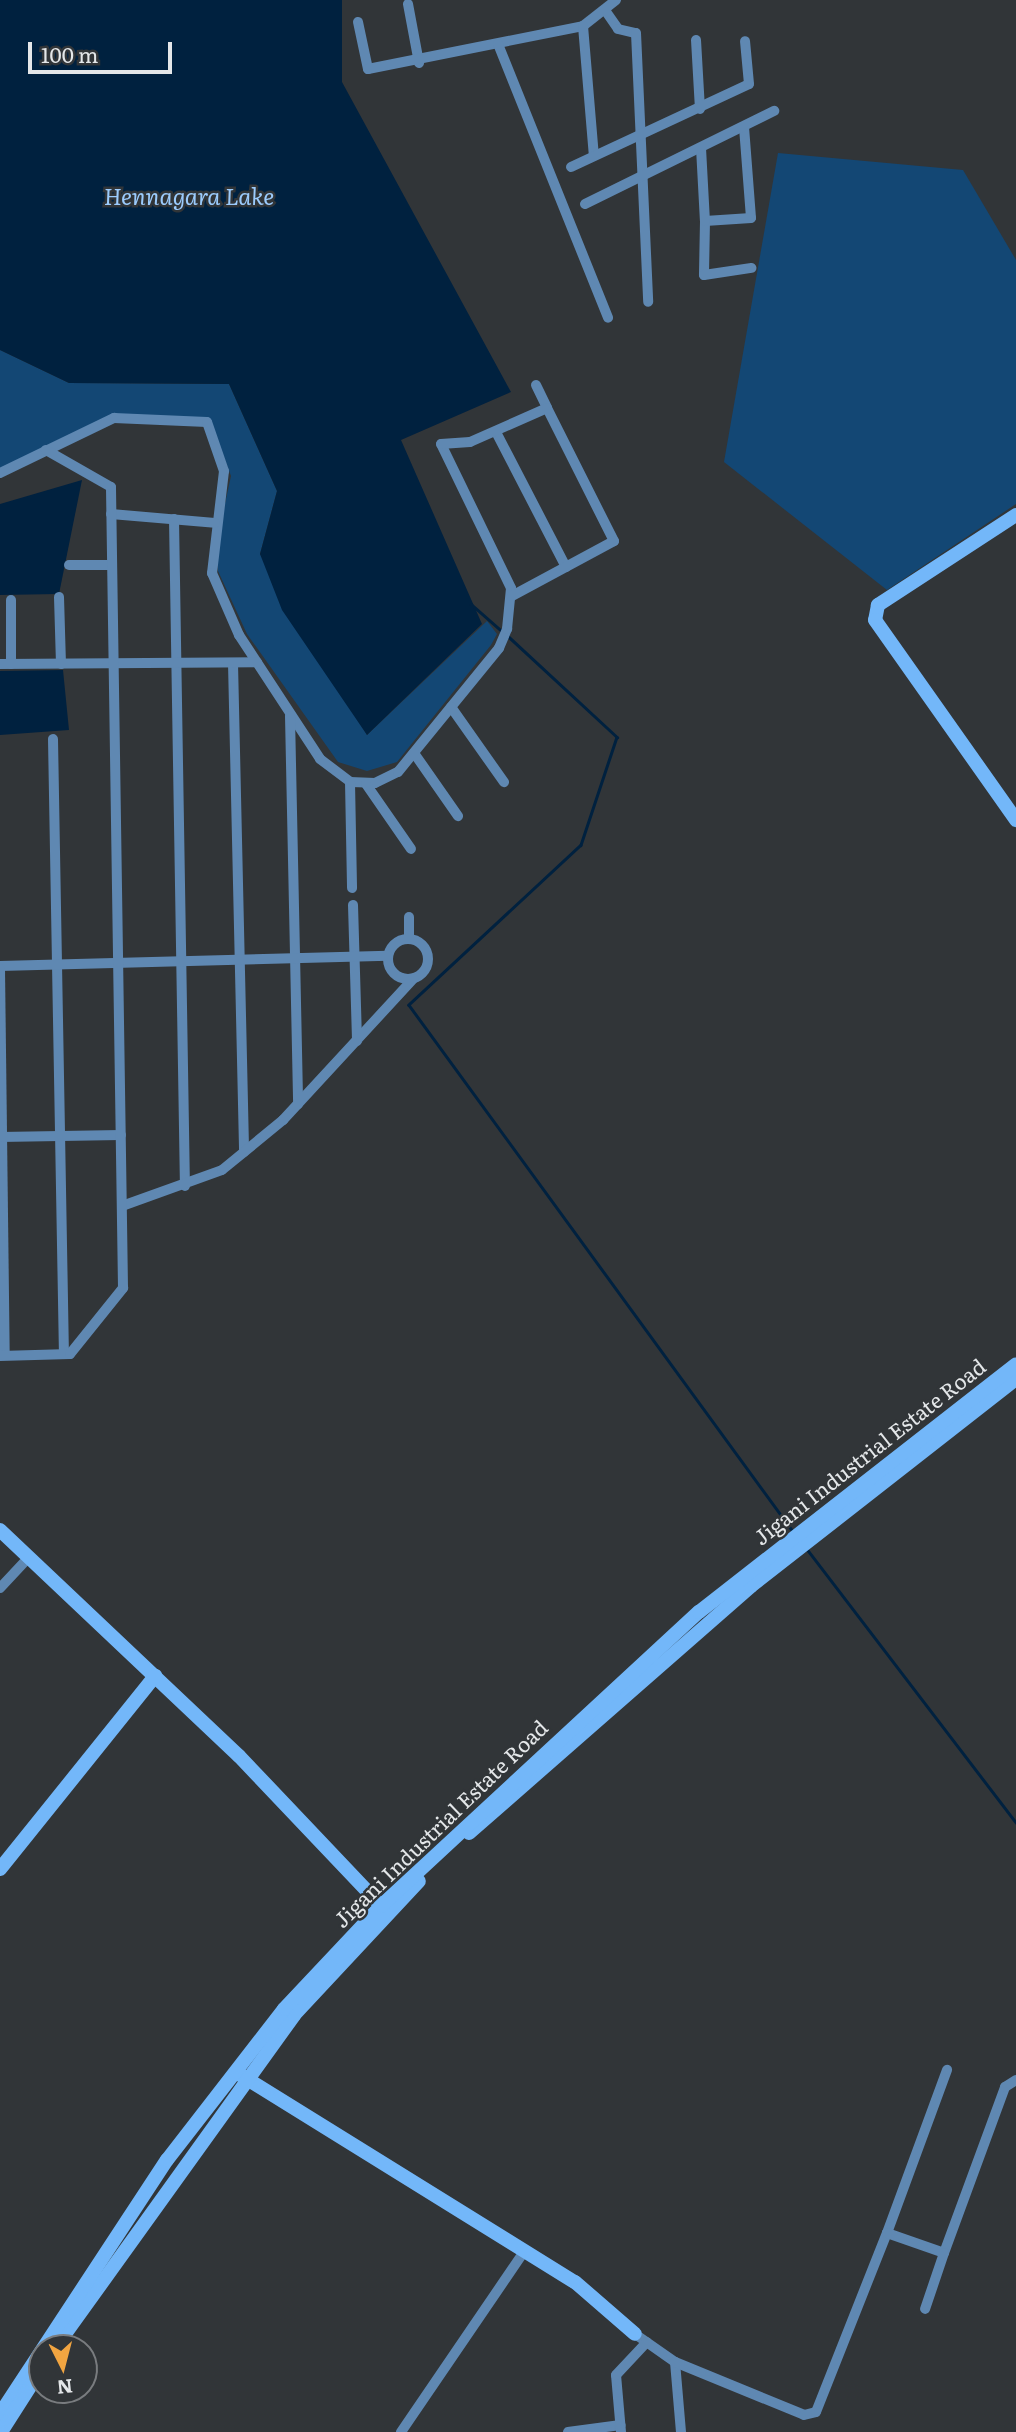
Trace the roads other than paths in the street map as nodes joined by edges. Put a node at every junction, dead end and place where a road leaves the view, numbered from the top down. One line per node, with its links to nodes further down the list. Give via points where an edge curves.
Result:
1 (616, 0): 3 (street)
2 (408, 4): 9 (street)
3 (607, 13): 5 (street); 13 (street, via 618,29 636,33)
4 (358, 22): 9 (street, via 365,68)
5 (583, 26): 8 (street); 15 (street)
6 (696, 40): 10 (street)
7 (745, 41): 10 (street, via 749,85)
8 (498, 44): 9 (street); 22 (street)
9 (419, 61)
10 (700, 109): 13 (street)
11 (775, 111): 12 (street)
12 (744, 127): 14 (street); 19 (street, via 751,218)
13 (638, 137): 15 (street); 17 (street)
14 (701, 148): 17 (street); 19 (street)
15 (594, 156): 16 (street)
16 (571, 167)
17 (641, 177): 18 (street); 21 (street)
18 (585, 204)
19 (705, 221): 20 (street, via 705,275)
20 (751, 268)
21 (648, 302)
22 (608, 318)
23 (536, 385): 24 (street)
24 (547, 408): 25 (street); 34 (street, via 614,541)
25 (496, 432): 34 (street); 35 (street, via 442,444)
26 (46, 450): 28 (street, via 111,487)
27 (0, 473): 31 (street, via 114,418 207,422 224,471)
28 (111, 514): 30 (street); 33 (street)
29 (1016, 515): 53 (main road, via 878,605 875,620)
30 (174, 519): 31 (street); 39 (street)
31 (215, 523): 41 (street, via 212,573)
32 (69, 565): 33 (street)
33 (112, 565): 38 (street)
34 (566, 567): 35 (street)
35 (512, 596): 45 (street, via 499,648)
36 (59, 597): 44 (street)
37 (11, 600): 43 (street)
38 (113, 663): 39 (street); 44 (street); 63 (street)
39 (176, 663): 40 (street); 73 (street)
40 (233, 663): 41 (street); 62 (street)
41 (257, 663): 46 (street)
42 (0, 664): 43 (street)
43 (11, 664): 44 (street)
44 (61, 664)
45 (451, 707): 48 (street); 50 (street)
46 (290, 714): 49 (street, via 324,765); 61 (street)
47 (53, 739): 64 (street)
48 (414, 753): 51 (street, via 391,777); 52 (street)
49 (350, 782): 51 (street); 55 (street)
50 (504, 782)
51 (366, 784): 54 (street)
52 (458, 816)
53 (1016, 820)
54 (411, 849)
55 (352, 888)
56 (353, 905): 60 (street)
57 (409, 917): 58 (street)
58 (409, 939): 59 (street, via 397,942); 66 (street, via 428,956 425,970)
59 (388, 956): 60 (street); 66 (street, via 394,974)
60 (354, 957): 61 (street); 67 (street)
61 (295, 958): 62 (street); 68 (street)
62 (239, 960): 63 (street); 72 (street)
63 (118, 963): 64 (street); 69 (street)
64 (57, 964): 65 (street); 70 (street)
65 (0, 967): 71 (street)
66 (412, 979): 67 (street)
67 (357, 1041): 68 (street)
68 (298, 1104): 72 (street)
69 (121, 1135): 70 (street); 74 (street)
70 (60, 1136): 71 (street); 75 (street)
71 (1, 1137): 76 (street)
72 (243, 1152): 73 (street, via 214,1175)
73 (185, 1186): 74 (street)
74 (122, 1206): 75 (street, via 123,1288)
75 (64, 1354): 76 (street)
76 (3, 1355)
77 (1016, 1363): 80 (main road, Jigani Industrial Estate Road)
78 (1016, 1379): 80 (main road, Jigani Industrial Estate Road)
79 (0, 1530): 81 (main road)
80 (799, 1539): 85 (main road, Jigani Industrial Estate Road)
81 (29, 1557): 82 (street); 83 (main road)
82 (0, 1588)
83 (155, 1676): 84 (main road); 85 (main road)
84 (0, 1868)
85 (385, 1910): 87 (main road, Jigani Industrial Estate Road)
86 (947, 2070): 89 (street)
87 (241, 2075): 90 (main road); 93 (main road, Jigani Industrial Estate Road); 97 (main road, Jigani Industrial Estate Road, via 82,2281)
88 (1016, 2080): 91 (street, via 1005,2087)
89 (887, 2233): 91 (street); 95 (street, via 816,2412 804,2415)
90 (525, 2250): 94 (main road); 100 (street)
91 (944, 2253): 92 (street)
92 (925, 2309)
93 (65, 2334)
94 (641, 2338): 95 (street); 98 (street, via 616,2375)
95 (675, 2362): 102 (street)
96 (28, 2390): 99 (main road)
97 (0, 2414)
98 (621, 2429): 101 (street)
99 (1, 2432)
100 (401, 2432)
101 (568, 2432)
102 (681, 2432)

